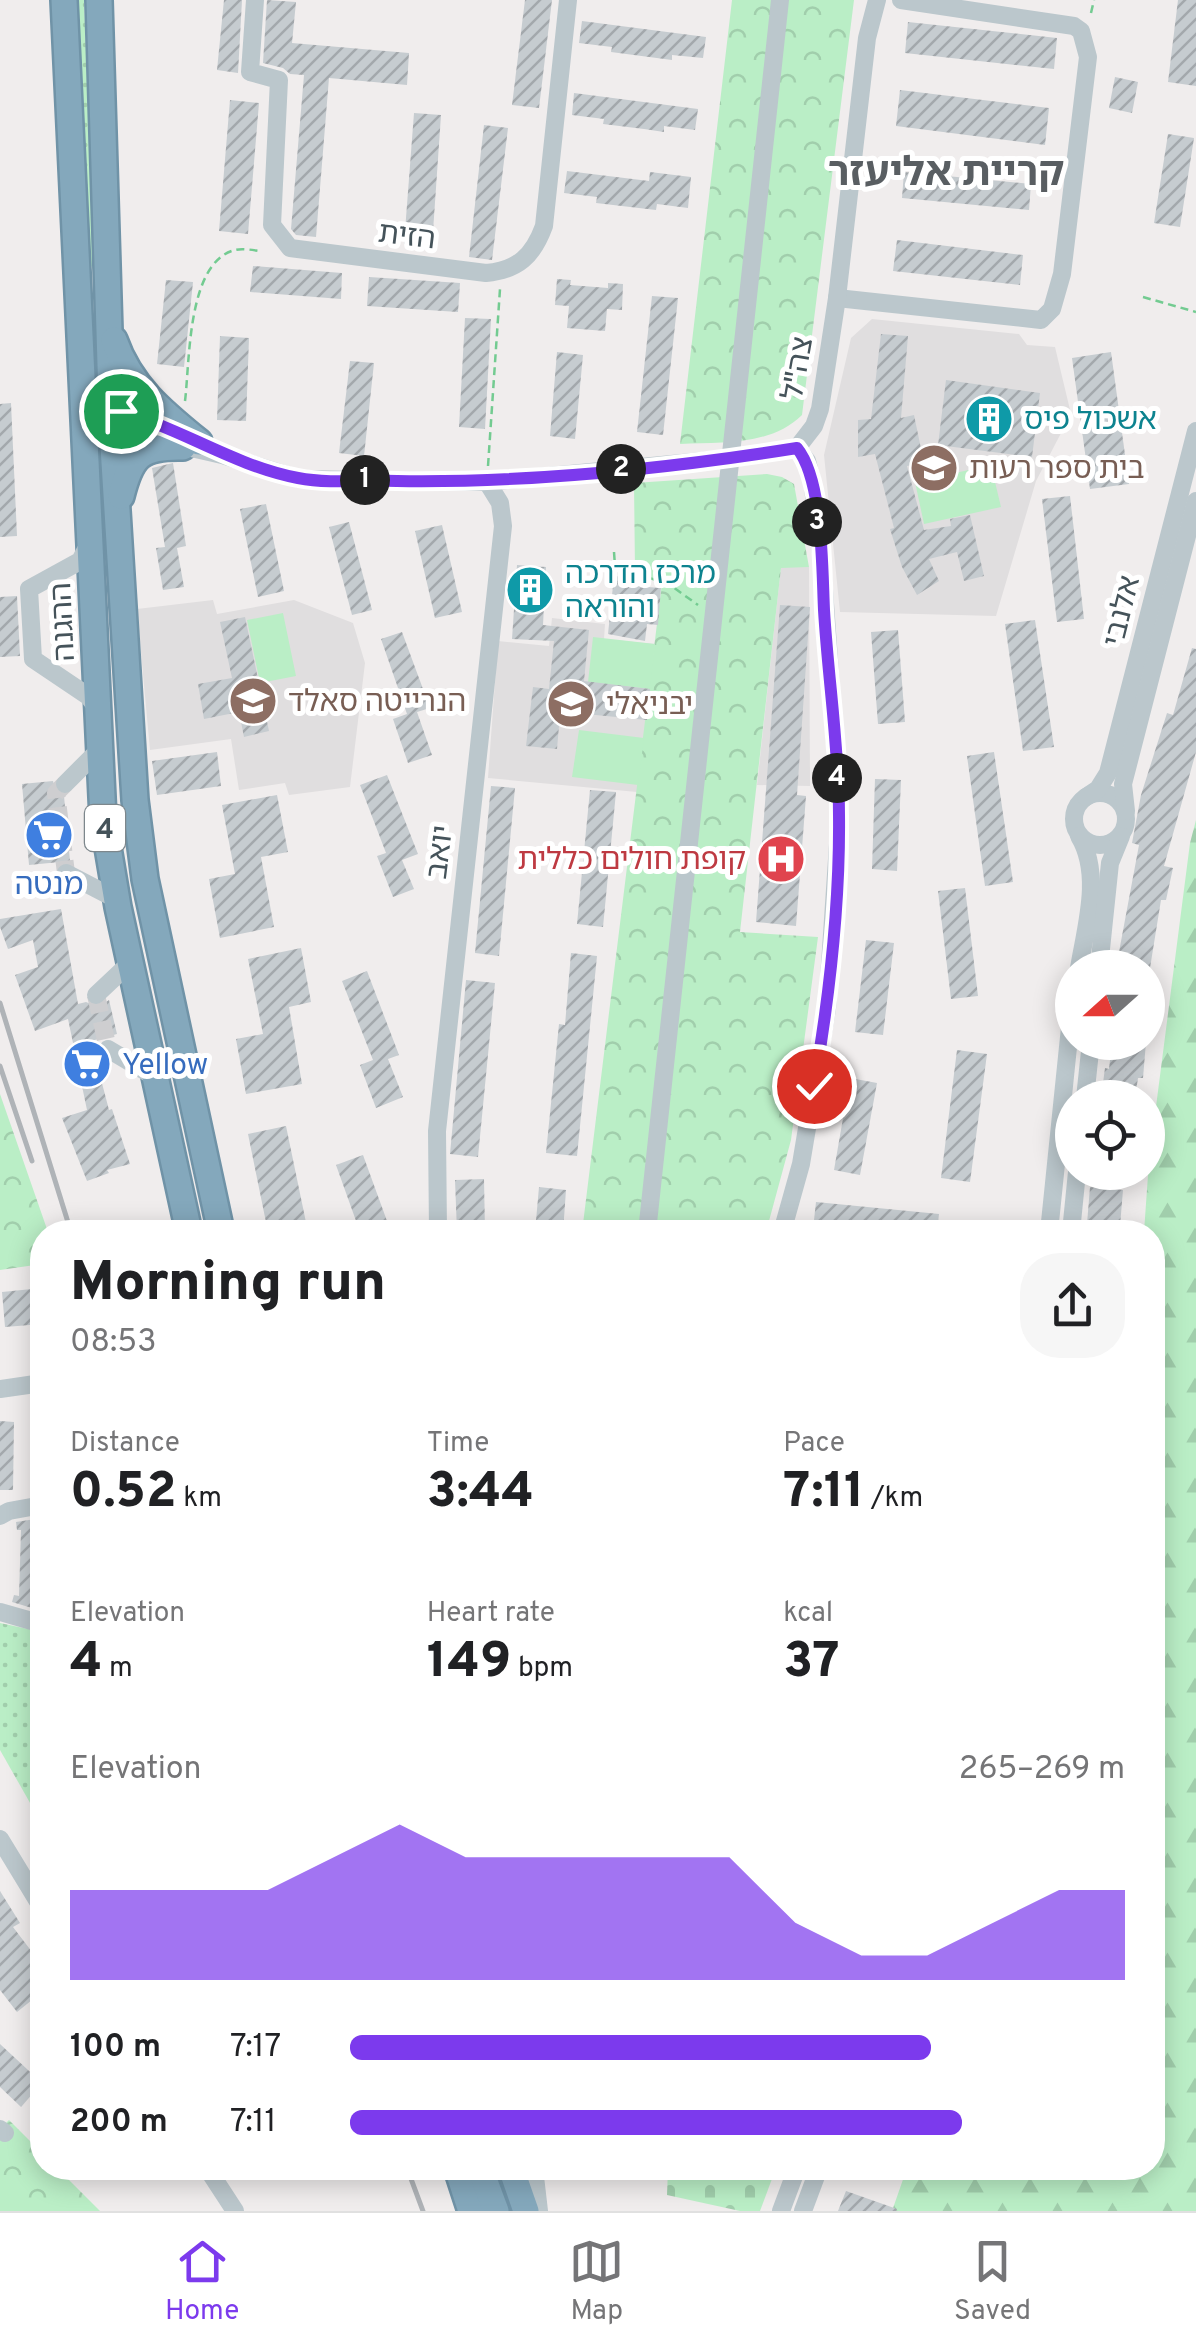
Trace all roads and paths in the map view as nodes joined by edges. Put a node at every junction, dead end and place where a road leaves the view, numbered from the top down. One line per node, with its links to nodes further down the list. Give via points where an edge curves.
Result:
1 (64, 0): 17 (highway, ההגנה / 4)
2 (99, 0): 15 (highway, ההגנה / 4)
3 (255, 0): 11 (street, הזית, via 250,72 279,80 272,225 290,248)
4 (568, 0): 11 (street, via 544,226 529,256)
5 (780, 0): 22 (street)
6 (866, 0): 9 (street, צה"ל)
7 (878, 0): 9 (street, צה"ל)
8 (901, 0): 13 (street, via 1081,31 1088,57 1062,274 1052,309 1036,320)
9 (867, 38): 13 (street, צה"ל)
10 (259, 251): 16 (path, via 222,256 198,288)
11 (501, 272): 23 (path)
12 (1143, 297): 14 (path)
13 (837, 298): 21 (street, צה"ל, via 820,410)
14 (1196, 312)
15 (108, 316): 18 (highway, ההגנה / 4); 20 (highway, via 134,382)
16 (185, 400)
17 (84, 415): 18 (street); 26 (highway, ההגנה / 4)
18 (112, 419): 20 (street); 25 (highway, ההגנה / 4)
19 (1196, 430): 32 (street, אלנבי, via 1108,773)
20 (191, 444): 23 (street, via 300,479); 25 (highway, via 141,453)
21 (797, 448): 22 (street); 50 (street, via 808,461 822,561 840,814 827,1009)
22 (733, 458): 23 (street); 28 (street)
23 (487, 482): 48 (street, יואב, via 500,503 503,526 437,1132)
24 (1196, 501): 33 (street, אלנבי, via 1123,784)
25 (117, 510): 47 (highway, ההגנה / 4, via 145,878)
26 (90, 542): 29 (highway, ההגנה / 4); 29 (street, via 80,561 29,589 32,659)
27 (614, 552): 28 (path, via 614,566 670,586)
28 (715, 618): 49 (street)
29 (98, 709): 30 (highway, ההגנה / 4)
30 (100, 748): 31 (street); 37 (highway, ההגנה / 4)
31 (64, 784)
32 (1086, 797): 33 (street, via 1109,794); 35 (street, via 1074,815)
33 (1126, 812): 34 (street)
34 (1123, 832): 35 (street, via 1102,846); 39 (street, via 1110,863)
35 (1079, 836): 38 (street, via 1090,880)
36 (66, 873): 37 (street)
37 (116, 898): 40 (highway, ההגנה / 4)
38 (1083, 950)
39 (1100, 950)
40 (130, 962): 41 (street); 44 (highway, ההגנה / 4)
41 (96, 995)
42 (108, 1049): 44 (street)
43 (1067, 1060): 51 (street)
44 (155, 1077): 46 (highway, ההגנה / 4)
45 (1075, 1190): 52 (street)
46 (186, 1220)
47 (218, 1220)
48 (438, 1220)
49 (648, 1220)
50 (785, 1220)
51 (1050, 1220)
52 (1072, 1220)
53 (30, 1385): 54 (street)
54 (0, 1389)
55 (30, 1507): 56 (street)
56 (0, 1516)
57 (0, 1612): 58 (street)
58 (30, 1621)
59 (0, 1838): 60 (street)
60 (30, 1888)
61 (215, 2180): 69 (street)
62 (461, 2180): 70 (highway)
63 (484, 2180): 71 (highway)
64 (519, 2180): 68 (highway)
65 (532, 2180): 68 (street)
66 (792, 2180): 72 (street)
67 (815, 2180): 73 (street)
68 (529, 2206)
69 (235, 2211)
70 (470, 2211)
71 (496, 2211)
72 (780, 2211)
73 (803, 2211)

